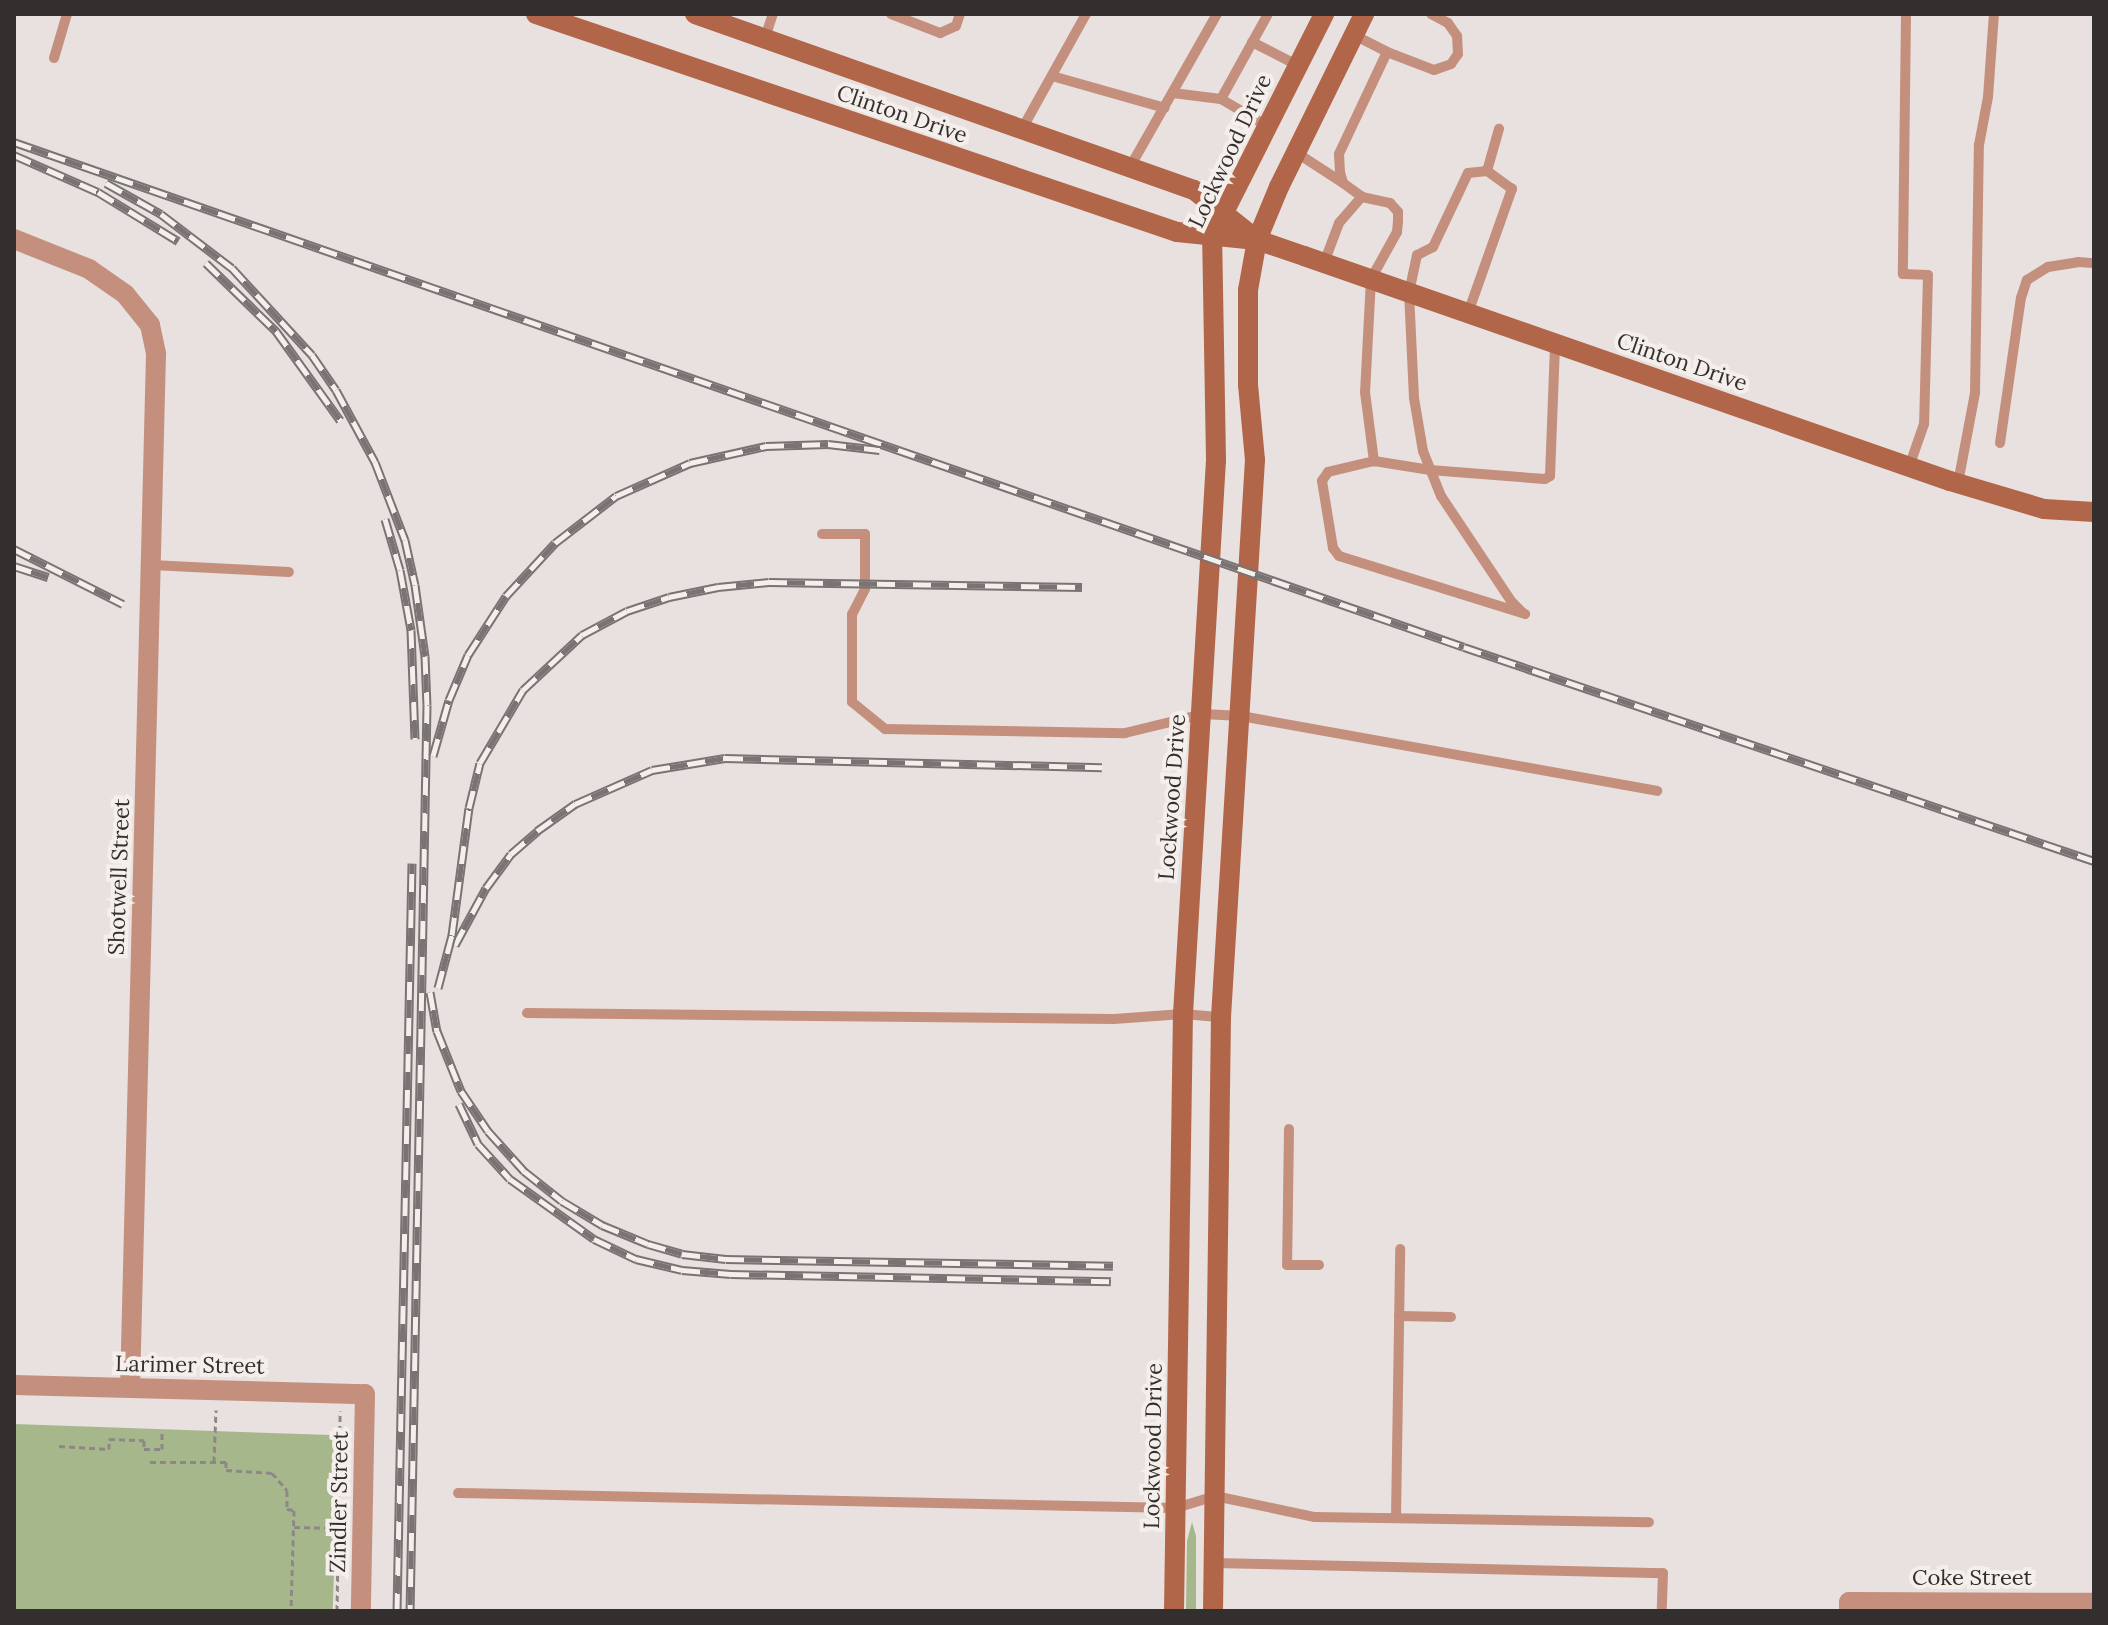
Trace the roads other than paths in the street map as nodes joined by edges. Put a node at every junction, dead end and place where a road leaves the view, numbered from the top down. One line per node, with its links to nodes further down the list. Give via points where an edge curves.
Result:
1 (67, 14): 19 (lane)
2 (695, 14): 16 (main road, Clinton Drive)
3 (773, 14): 16 (lane)
4 (891, 14): 5 (lane, via 940,33 956,26)
5 (960, 14)
6 (1086, 14): 21 (lane)
7 (1217, 14): 22 (lane)
8 (1268, 14): 17 (lane)
9 (1324, 14): 20 (main road, Lockwood Drive)
10 (1364, 14): 15 (main road)
11 (1431, 14): 18 (lane, via 1448,23 1457,36 1458,54 1451,64 1434,70)
12 (1906, 14): 45 (lane, via 1903,274 1928,275 1924,424)
13 (1994, 14): 47 (lane, via 1979,145 1975,393)
14 (548, 16): 34 (main road, Clinton Drive, via 1026,183 1177,232)
15 (1354, 35): 18 (lane); 28 (main road)
16 (765, 38): 26 (main road, Clinton Drive)
17 (1252, 42): 20 (lane); 23 (lane)
18 (1387, 52): 31 (lane, via 1339,154)
19 (54, 58)
20 (1297, 65): 25 (main road, Lockwood Drive)
21 (1052, 76): 24 (lane); 26 (lane)
22 (1173, 93): 23 (lane); 24 (lane)
23 (1221, 99): 25 (lane)
24 (1165, 108): 29 (lane)
25 (1267, 126): 33 (main road, Lockwood Drive)
26 (1022, 129): 29 (main road, Clinton Drive)
27 (1499, 129): 30 (lane)
28 (1297, 153): 31 (lane); 36 (main road)
29 (1130, 167): 33 (main road, Clinton Drive, via 1194,190)
30 (1487, 171): 40 (lane, via 1468,173 1433,247 1417,255); 41 (lane, via 1512,189)
31 (1343, 183): 32 (lane)
32 (1362, 197): 37 (lane, via 1339,223); 39 (lane, via 1390,203 1398,212 1397,232)
33 (1223, 213): 34 (main road, Lockwood Drive); 36 (main road, Clinton Drive)
34 (1212, 236): 36 (main road, Clinton Drive); 52 (main road, Lockwood Drive, via 1216,460)
35 (14, 239): 50 (street, Shotwell Street, via 89,269 125,294 150,325 156,369)
36 (1257, 240): 37 (main road, Clinton Drive); 53 (main road, via 1248,290 1255,460)
37 (1324, 263): 39 (main road, Clinton Drive)
38 (2094, 263): 43 (lane, via 2048,267 2027,280)
39 (1371, 279): 40 (main road, Clinton Drive); 44 (lane, via 1365,392)
40 (1409, 292): 41 (main road, Clinton Drive); 46 (lane, via 1414,398)
41 (1468, 313): 42 (main road, Clinton Drive)
42 (1555, 343): 45 (main road, Clinton Drive); 46 (lane, via 1550,476)
43 (2000, 443)
44 (1374, 461): 46 (lane); 46 (lane, via 1328,472 1322,481 1333,548 1339,556 1525,614 1453,519)
45 (1909, 467): 47 (main road, Clinton Drive)
46 (1430, 470)
47 (1958, 483): 48 (main road, Clinton Drive, via 2044,509)
48 (2094, 512)
49 (822, 534): 52 (lane, via 865,534 865,589 852,614 852,702 885,729 1125,733)
50 (152, 565): 51 (lane); 64 (street, Shotwell Street)
51 (289, 572)
52 (1203, 714): 53 (lane); 56 (main road, Lockwood Drive)
53 (1241, 716): 54 (lane); 57 (main road)
54 (1657, 791)
55 (527, 1013): 56 (lane, via 1114,1019)
56 (1183, 1014): 57 (lane); 68 (main road, Lockwood Drive)
57 (1221, 1017): 67 (main road)
58 (1289, 1129): 60 (lane, via 1287,1265)
59 (1400, 1249): 61 (lane)
60 (1319, 1265)
61 (1399, 1316): 62 (lane); 69 (lane)
62 (1451, 1317)
63 (14, 1385): 64 (street, Larimer Street)
64 (130, 1387): 65 (street, Larimer Street)
65 (365, 1394): 74 (street, Zindler Street)
66 (458, 1493): 68 (lane)
67 (1215, 1496): 68 (lane); 69 (lane, via 1315,1517); 71 (main road)
68 (1176, 1508): 75 (main road, Lockwood Drive)
69 (1396, 1518): 70 (lane)
70 (1649, 1522)
71 (1214, 1563): 76 (main road); 77 (lane, via 1663,1573)
72 (2094, 1603): 73 (street, Coke Street)
73 (1849, 1606)
74 (361, 1611)
75 (1174, 1611)
76 (1213, 1611)
77 (1662, 1611)

